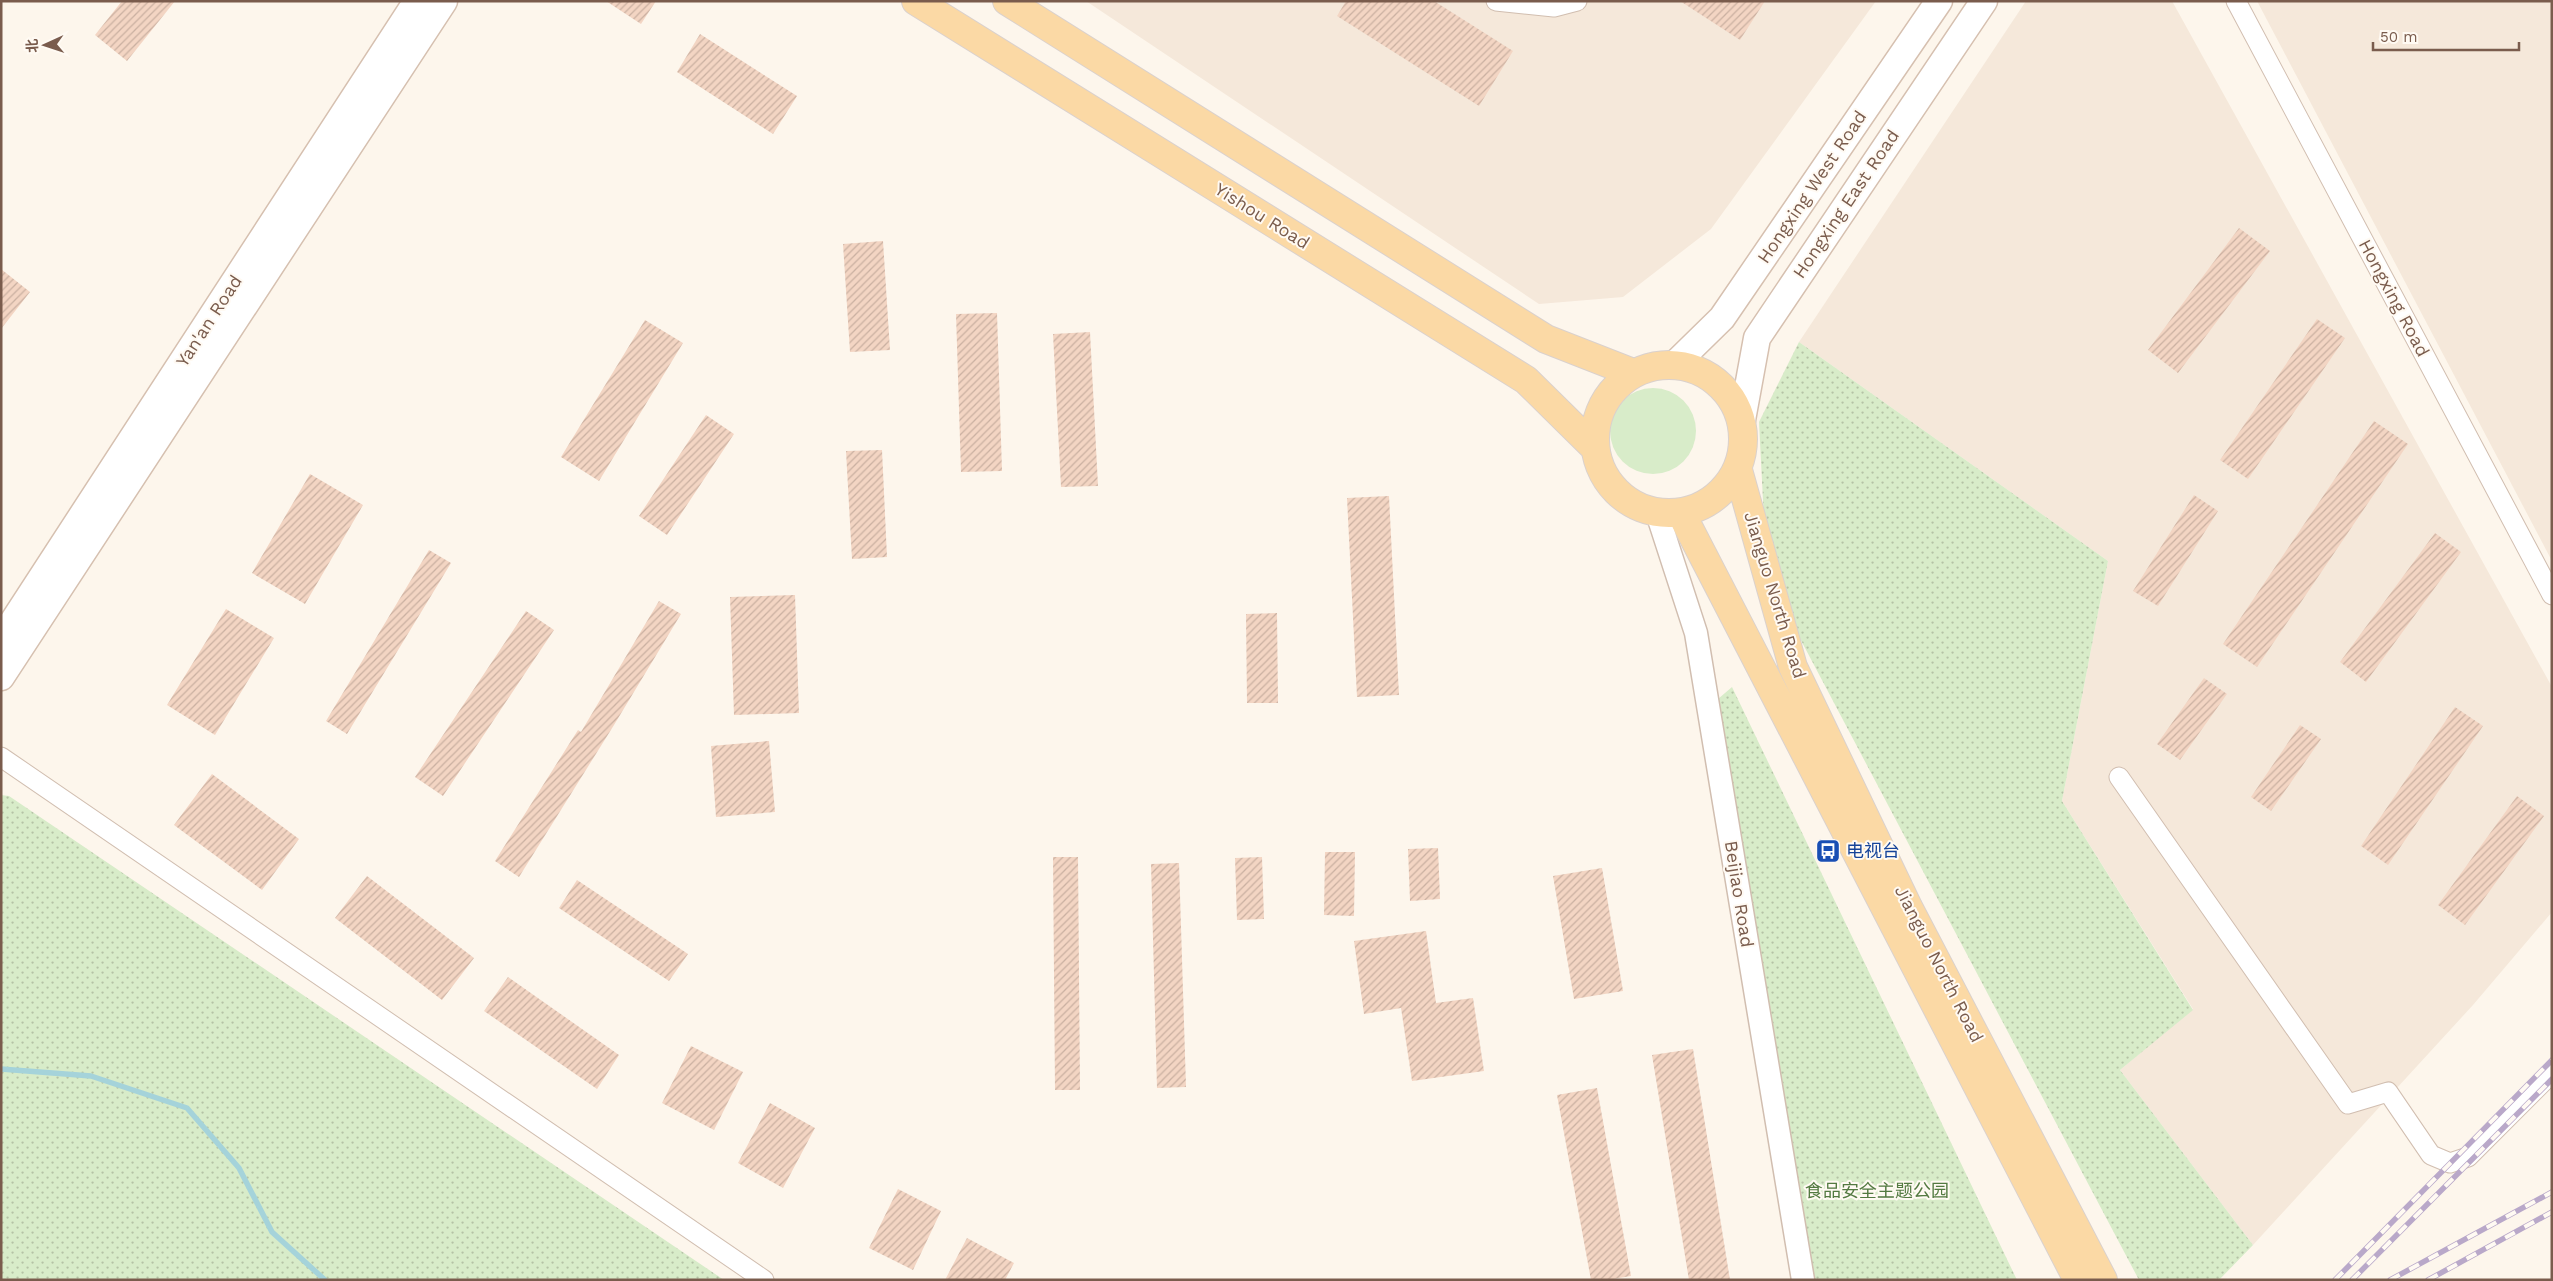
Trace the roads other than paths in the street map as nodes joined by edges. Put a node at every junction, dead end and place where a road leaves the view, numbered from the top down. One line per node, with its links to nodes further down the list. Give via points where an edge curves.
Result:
1 (417, 1): 17 (main road, Yan'an Road)
2 (444, 1): 18 (main road)
3 (916, 1): 13 (main road, Yishou Road, via 1526,380)
4 (1007, 1): 11 (main road, via 1546,339)
5 (1496, 1): 6 (street, via 1554,6)
6 (1577, 1)
7 (1940, 1): 10 (main road, Hongxing West Road, via 1722,318)
8 (1984, 1): 12 (main road, Hongxing East Road, via 1757,338)
9 (2236, 1): 16 (street, Hongxing Road)
10 (1674, 364): 11 (main road, via 1653,366); 12 (main road, via 1696,368 1714,379 1731,397)
11 (1633, 373): 13 (main road, via 1616,387 1603,405 1596,426)
12 (1742, 420): 14 (main road, via 1744,446)
13 (1595, 448): 15 (main road, via 1602,471 1615,491 1635,505)
14 (1738, 470): 15 (main road, via 1724,490 1704,505); 25 (main road, Jianguo North Road, via 1793,667 1908,907)
15 (1669, 513): 23 (street, Beijiao Road, via 1696,633); 24 (main road, Jianguo North Road)
16 (2552, 595)
17 (1, 640)
18 (1, 677)
19 (1, 757): 22 (street)
20 (2119, 777): 21 (street, via 2348,1104 2388,1092 2431,1155 2450,1163 2468,1157)
21 (2552, 1073)
22 (764, 1280)
23 (1803, 1280)
24 (2078, 1280)
25 (2103, 1280)

